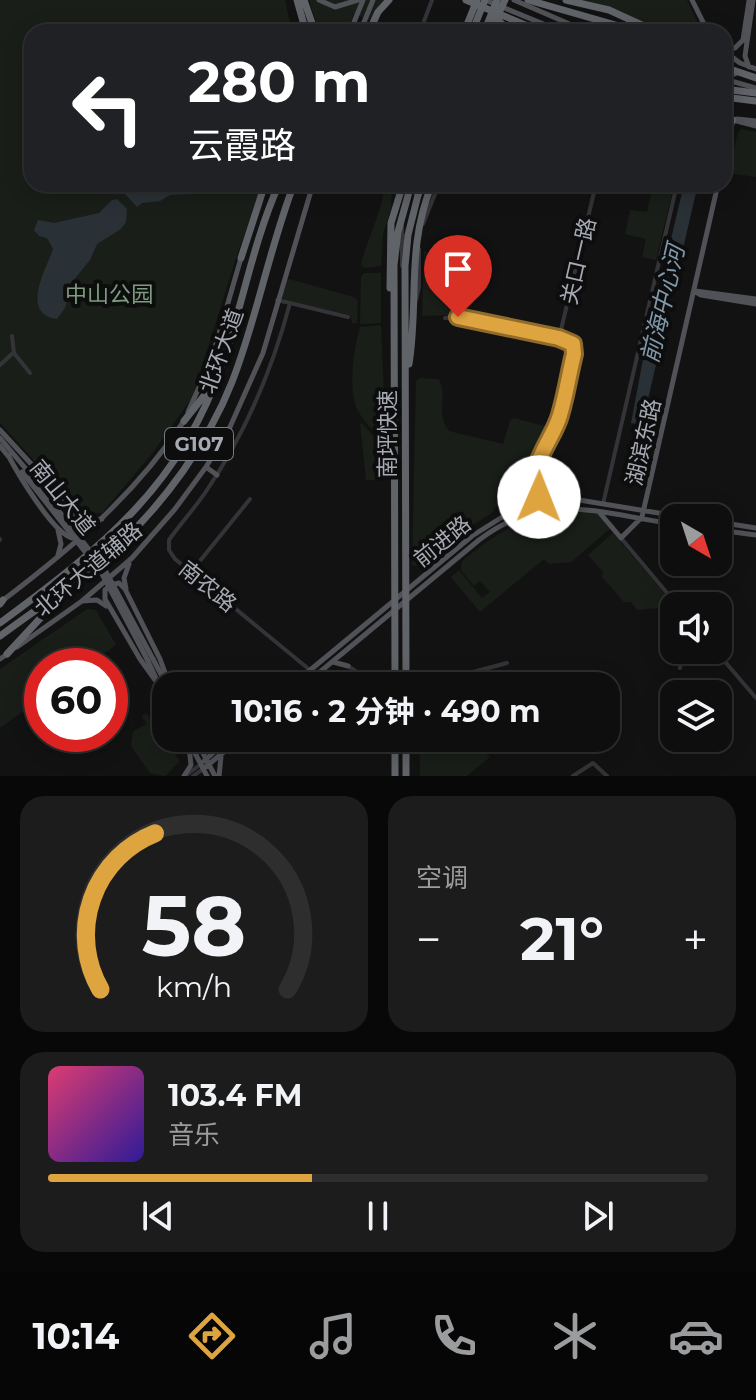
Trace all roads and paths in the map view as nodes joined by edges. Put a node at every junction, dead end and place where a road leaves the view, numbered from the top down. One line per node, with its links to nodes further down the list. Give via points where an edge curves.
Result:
1 (297, 0): 18 (highway)
2 (304, 0): 19 (highway)
3 (319, 0): 4 (main road, via 335,7)
4 (360, 0): 20 (main road)
5 (373, 0): 21 (main road)
6 (389, 0): 22 (highway)
7 (432, 0): 23 (street)
8 (466, 0): 16 (highway)
9 (497, 0): 26 (highway, bridge)
10 (505, 0): 27 (highway, bridge)
11 (514, 0): 31 (main road)
12 (528, 0): 32 (highway)
13 (566, 0): 33 (highway)
14 (692, 0): 34 (main road)
15 (753, 0): 17 (main road)
16 (482, 1): 24 (highway, bridge); 25 (highway, bridge); 28 (highway); 29 (highway); 30 (main road)
17 (748, 22): 35 (main road); 37 (main road, via 740,45)
18 (304, 24)
19 (312, 24)
20 (352, 24)
21 (363, 24)
22 (373, 24)
23 (423, 24)
24 (469, 24)
25 (475, 24)
26 (487, 24)
27 (494, 24)
28 (503, 24)
29 (527, 24)
30 (542, 24)
31 (570, 24)
32 (612, 24)
33 (640, 24)
34 (704, 24)
35 (748, 39): 36 (street); 39 (main road)
36 (756, 40)
37 (732, 49)
38 (732, 55): 41 (main road)
39 (746, 60): 40 (street); 41 (main road)
40 (756, 62)
41 (753, 68)
42 (732, 71): 43 (highway)
43 (756, 78)
44 (732, 82): 46 (main road)
45 (732, 89): 46 (highway)
46 (756, 90)
47 (732, 98): 48 (highway)
48 (756, 101)
49 (732, 120): 50 (main road)
50 (756, 123)
51 (262, 192): 64 (highway)
52 (276, 192): 77 (highway, 北环大道 / G107)
53 (291, 192): 112 (highway, 北环大道 / G107, via 231,384 208,429 136,527)
54 (311, 192): 66 (main road, 北环大道辅路)
55 (400, 192): 71 (highway, bridge, via 390,234 389,277)
56 (402, 192): 71 (street)
57 (409, 192): 71 (highway, 南坪快速, bridge, via 396,249)
58 (421, 192): 78 (highway, 南坪快速, bridge, via 405,266)
59 (429, 192): 78 (highway, bridge, via 415,249)
60 (436, 192): 71 (street, via 420,233 418,295)
61 (594, 192): 73 (street, 关口一路)
62 (675, 192): 91 (street)
63 (716, 192): 65 (main road, 湖滨东路)
64 (241, 258): 79 (main road, 北环大道辅路, via 212,358)
65 (694, 291): 67 (main road); 97 (main road, 湖滨东路)
66 (277, 300): 68 (street); 84 (main road, 北环大道辅路, via 255,374)
67 (756, 301)
68 (290, 303): 69 (street); 85 (street, 南农路, via 260,394)
69 (348, 317)
70 (445, 318): 73 (street)
71 (398, 326): 110 (street); 132 (highway, 南坪快速, bridge)
72 (12, 336): 74 (street)
73 (559, 338): 86 (street, via 571,342 574,350 559,420 542,453)
74 (14, 353): 75 (street); 76 (street)
75 (0, 365)
76 (30, 373)
77 (217, 379): 79 (highway); 118 (highway, 北环大道 / G107, via 181,450 128,519)
78 (405, 386): 133 (highway, 南坪快速, bridge)
79 (184, 421): 99 (main road, 北环大道辅路)
80 (0, 430): 95 (main road)
81 (0, 438): 83 (main road, 南山大道)
82 (0, 446): 83 (main road, 南山大道)
83 (10, 454): 103 (main road, via 20,478); 129 (main road, 南山大道, bridge, via 101,572)
84 (206, 467): 85 (main road); 108 (main road, 北环大道辅路)
85 (217, 475): 111 (street, 南农路, via 168,543 172,556)
86 (535, 488): 90 (main road); 92 (main road)
87 (250, 499): 111 (street)
88 (557, 500): 89 (main road, 前进路); 90 (main road, 前进路); 94 (main road)
89 (569, 500): 91 (main road, 前进路); 93 (main road)
90 (549, 501): 92 (main road, 前进路)
91 (603, 504): 97 (main road, 前进路)
92 (524, 507): 131 (main road, 前进路, via 480,530)
93 (569, 507): 94 (main road, 前进路); 96 (main road, 前进路)
94 (557, 508): 120 (main road, 前进路, via 516,518 486,534)
95 (72, 509): 99 (main road, via 90,521); 103 (main road, via 80,533 69,538)
96 (597, 511): 100 (main road, 前进路); 107 (main road)
97 (644, 512): 98 (main road, 前进路); 100 (main road, 湖滨东路)
98 (660, 514)
99 (103, 519): 109 (main road, 北环大道辅路)
100 (640, 520): 101 (main road, 前进路); 107 (main road, 湖滨东路)
101 (660, 522)
102 (732, 524): 104 (main road)
103 (56, 526): 109 (main road, via 61,547)
104 (756, 528)
105 (732, 532): 106 (main road)
106 (756, 535)
107 (621, 538): 113 (street)
108 (132, 558): 114 (main road, via 124,578); 115 (main road, 北环大道辅路)
109 (52, 562): 116 (main road, 北环大道辅路)
110 (404, 563)
111 (191, 572): 131 (street, 南农路)
112 (72, 583): 119 (highway, 北环大道 / G107); 121 (highway)
113 (666, 592)
114 (130, 597): 117 (main road, via 119,583 107,587 104,597); 130 (main road)
115 (82, 601): 117 (main road, via 97,600); 121 (main road, 北环大道辅路)
116 (1, 602)
117 (112, 612): 128 (main road)
118 (0, 623)
119 (0, 636)
120 (346, 650): 122 (main road, 前进路); 126 (main road)
121 (3, 657)
122 (330, 663): 126 (main road); 131 (main road, 前进路)
123 (507, 663): 126 (street, via 458,676 360,674)
124 (681, 664): 127 (street)
125 (727, 664): 134 (street)
126 (348, 666)
127 (680, 668)
128 (154, 672)
129 (156, 672)
130 (163, 672)
131 (313, 672)
132 (395, 672)
133 (406, 672)
134 (756, 698)
135 (190, 752): 144 (main road, via 192,762)
136 (196, 752): 142 (main road)
137 (201, 752): 142 (main road)
138 (216, 752): 142 (main road)
139 (224, 752): 142 (main road); 143 (main road)
140 (395, 752): 147 (highway)
141 (406, 752): 148 (highway)
142 (205, 764): 143 (main road); 144 (street); 145 (street); 146 (main road)
143 (218, 775)
144 (184, 776)
145 (193, 776)
146 (207, 776)
147 (395, 776)
148 (406, 776)
149 (573, 776): 150 (street, via 595,764)
150 (607, 776)

